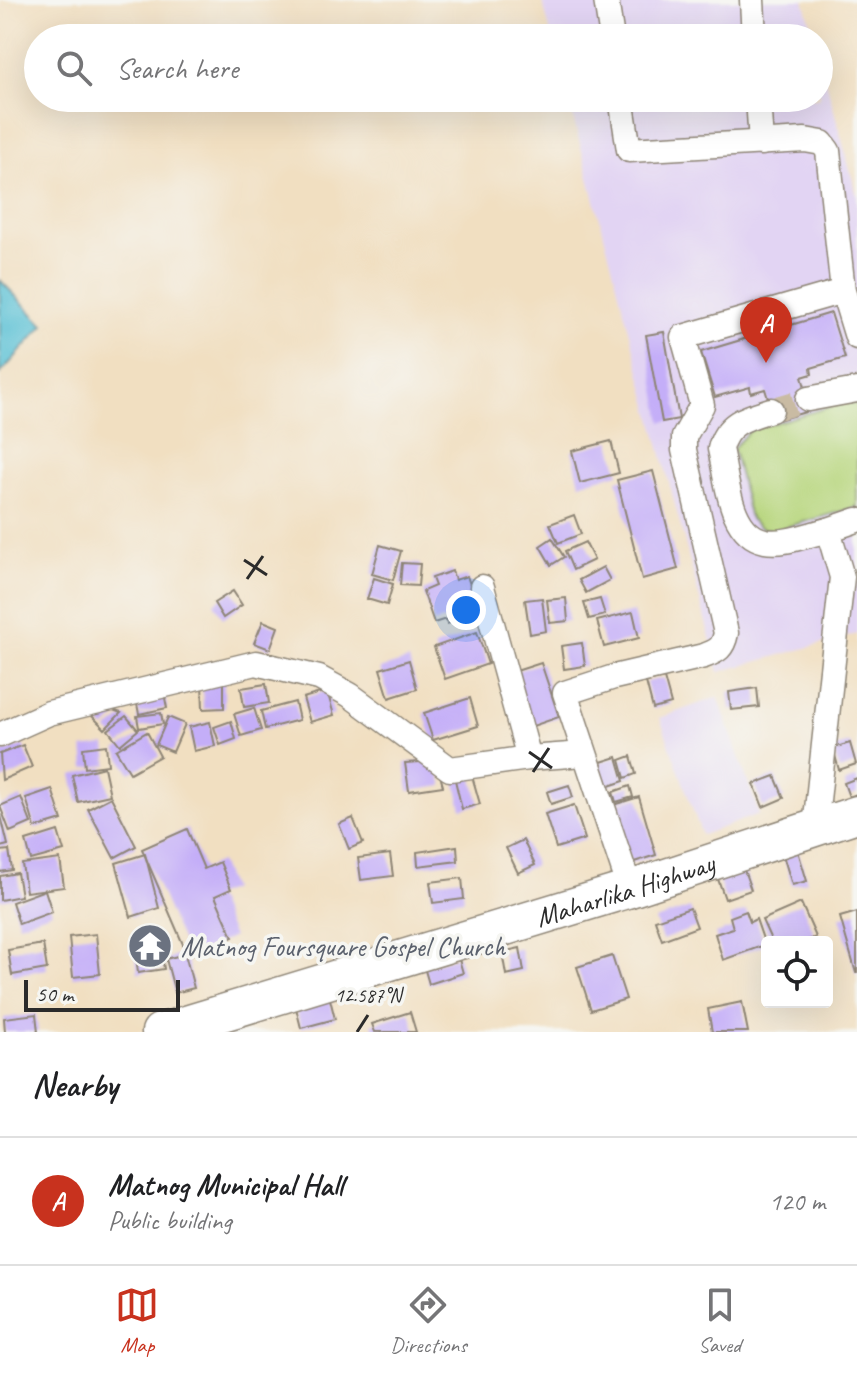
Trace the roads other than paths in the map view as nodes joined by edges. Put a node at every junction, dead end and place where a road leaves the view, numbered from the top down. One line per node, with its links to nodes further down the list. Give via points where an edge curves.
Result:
1 (606, 0): 3 (street)
2 (752, 0): 4 (street)
3 (610, 24)
4 (753, 24)
5 (623, 112): 7 (street, via 629,150)
6 (759, 112): 7 (street)
7 (761, 143): 8 (street, via 805,140 822,143 828,151)
8 (843, 291): 9 (street); 17 (street, via 683,337 702,405 684,437 684,450 724,643 704,656 565,693)
9 (857, 337)
10 (857, 390): 11 (street)
11 (808, 399)
12 (771, 410): 14 (street, via 735,423 722,440 738,520 750,535 765,541)
13 (857, 520): 14 (street)
14 (828, 530): 20 (street, via 842,577)
15 (482, 587): 18 (street)
16 (0, 735): 18 (street, via 49,713 256,663 319,678 450,769)
17 (584, 754): 18 (street); 21 (street)
18 (529, 758)
19 (857, 814): 20 (highway, Maharlika Highway)
20 (815, 828): 21 (highway, Maharlika Highway)
21 (630, 889): 22 (highway, Maharlika Highway)
22 (160, 1032)

